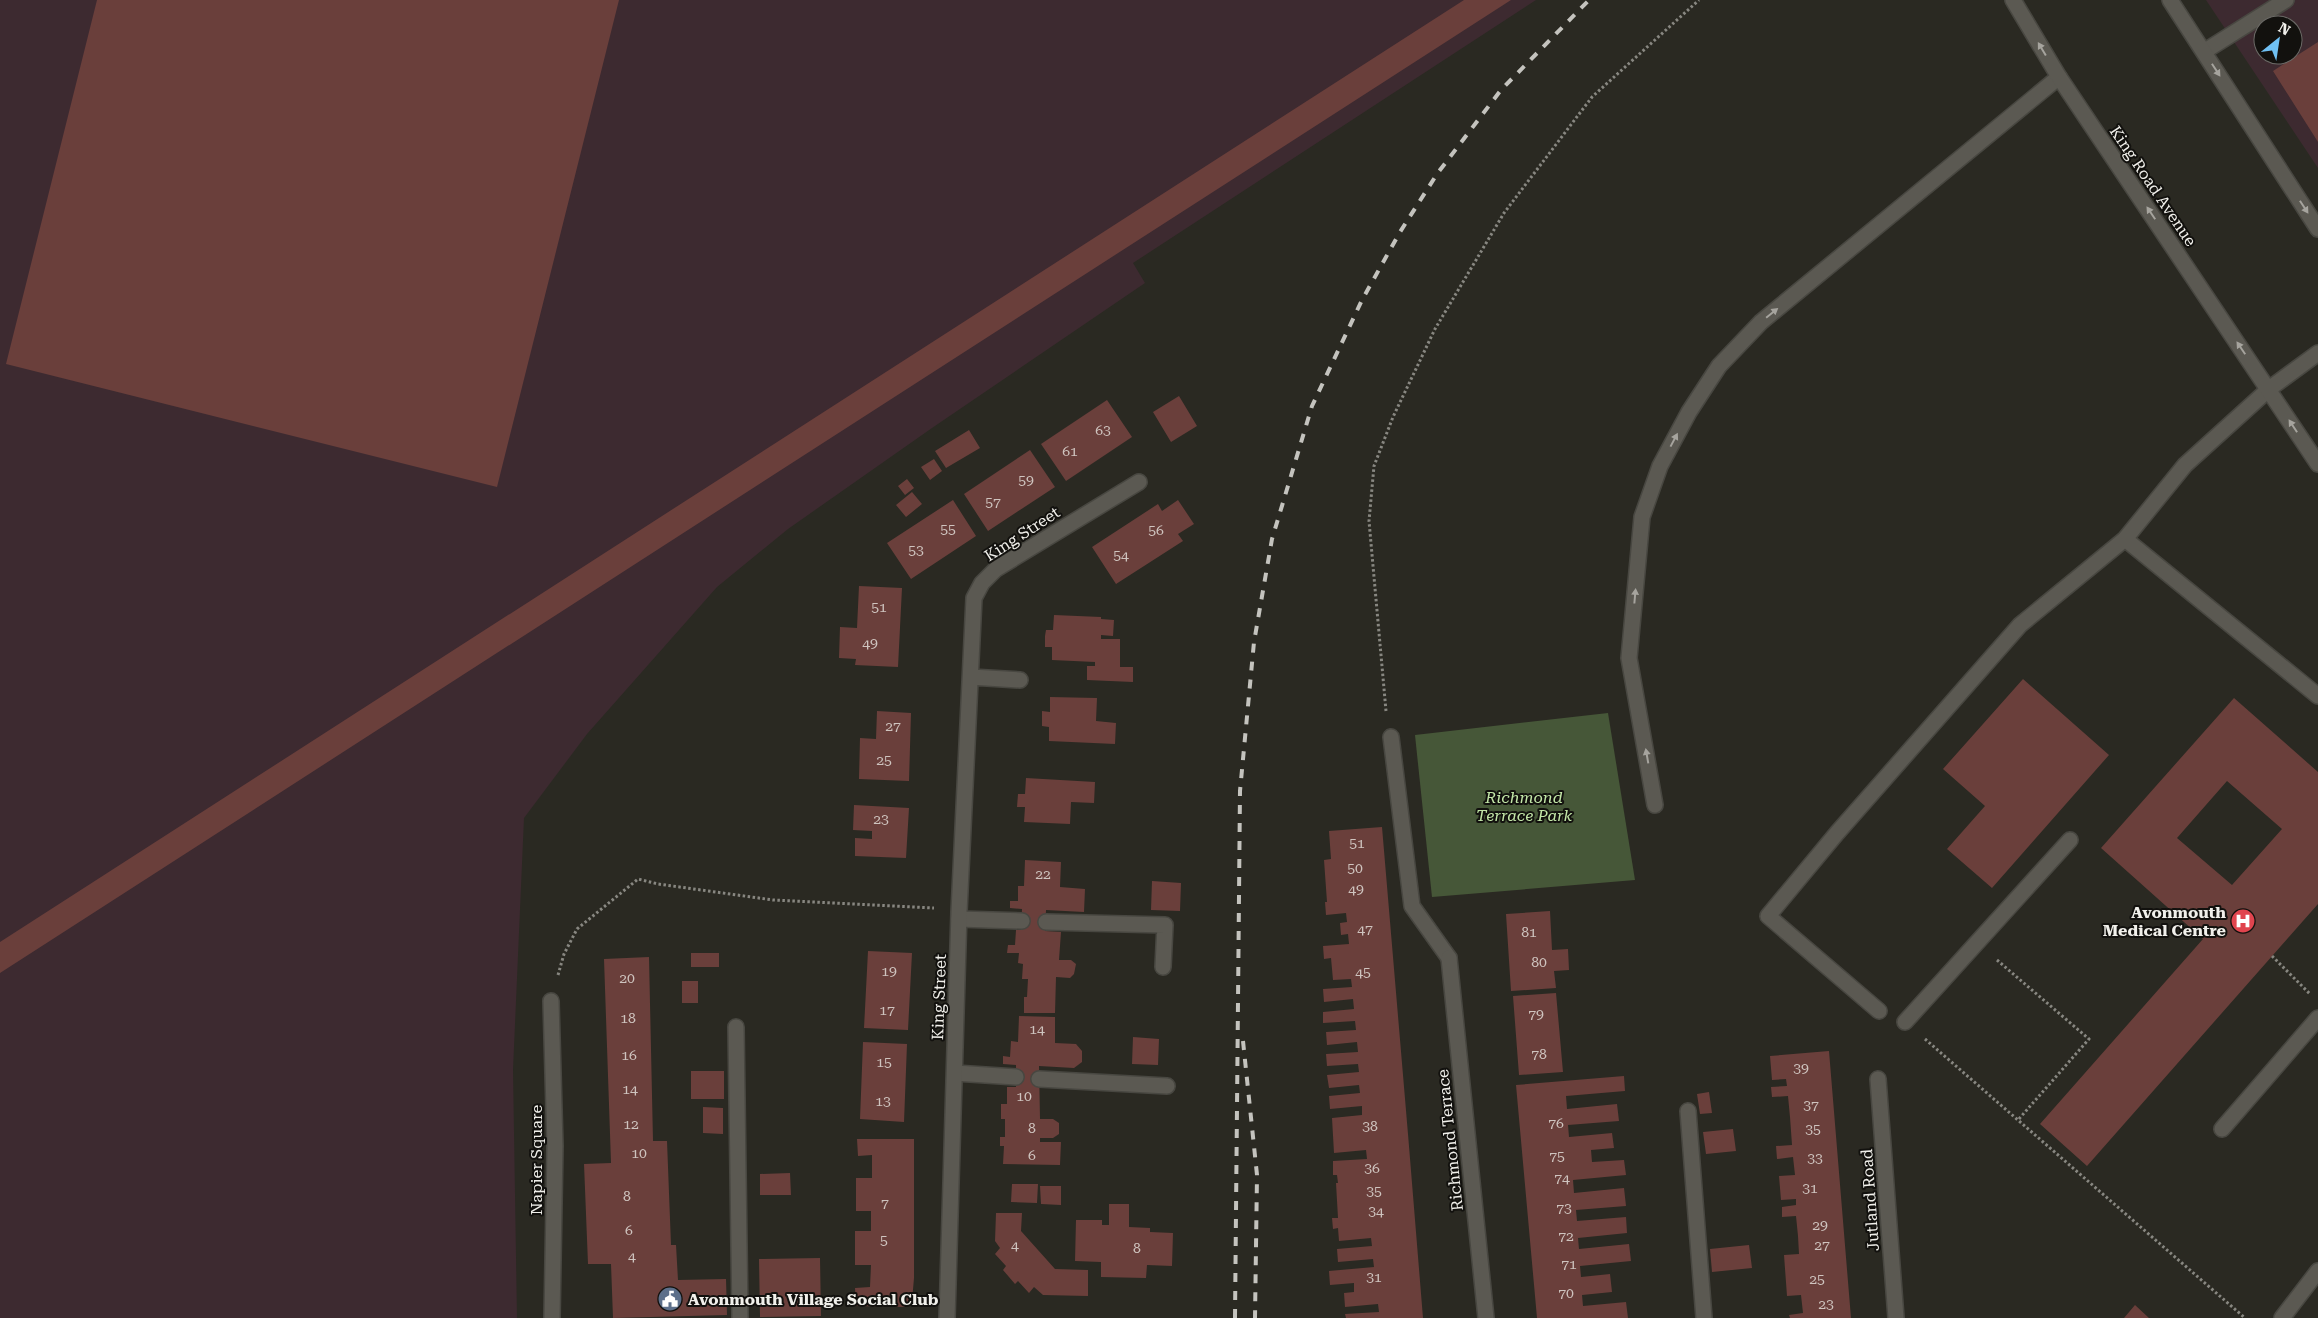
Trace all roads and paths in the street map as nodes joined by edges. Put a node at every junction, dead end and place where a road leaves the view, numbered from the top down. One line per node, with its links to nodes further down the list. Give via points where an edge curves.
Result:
1 (1699, 0): 16 (path, via 1592,97 1504,213 1435,329 1392,417 1374,466 1370,521 1384,700)
2 (2013, 0): 6 (street, King Road Avenue, one-way to 2)
3 (2170, 0): 5 (street)
4 (2286, 0): 5 (street)
5 (2205, 52): 7 (street, one-way to 7)
6 (2059, 76): 9 (street, King Road Avenue, one-way to 6); 17 (street, one-way to 6, via 1629,658 1642,517 1660,466 1689,412 1719,366 1761,322)
7 (2318, 229)
8 (2318, 353): 9 (street)
9 (2268, 389): 10 (street, King Road Avenue, one-way to 9); 12 (street, via 2184,465)
10 (2318, 464)
11 (1139, 482): 13 (street, King Street, via 996,569 982,583 974,598)
12 (2125, 539): 15 (street); 27 (street, via 2020,625 1768,916)
13 (971, 677): 14 (street); 19 (street, King Street)
14 (1020, 680)
15 (2318, 696)
16 (1391, 737): 43 (street, Richmond Terrace, via 1412,906 1449,958)
17 (1655, 804)
18 (2070, 840): 22 (street)
19 (959, 916): 20 (street); 26 (path, via 924,906 773,900 638,879 578,929 564,954); 31 (street, King Street)
20 (1022, 920)
21 (1046, 922): 24 (street, via 1165,926)
22 (1978, 942): 29 (street); 37 (path, via 2089,1039)
23 (2272, 956): 25 (path)
24 (1163, 967)
25 (2311, 995)
26 (551, 1001): 40 (street, Napier Square, via 555,1146)
27 (1879, 1011)
28 (2318, 1018): 38 (street)
29 (1905, 1022): 37 (path)
30 (736, 1027): 41 (street)
31 (954, 1073): 32 (street); 42 (street, King Street)
32 (1016, 1077)
33 (1039, 1078): 35 (street)
34 (1878, 1079): 45 (street, Jutland Road)
35 (1167, 1086)
36 (1688, 1111): 44 (street)
37 (2018, 1120): 46 (path)
38 (2222, 1128)
39 (2318, 1271): 47 (street)
40 (552, 1318)
41 (740, 1318)
42 (947, 1318)
43 (1486, 1318)
44 (1704, 1318)
45 (1896, 1318)
46 (2245, 1318)
47 (2282, 1318)

